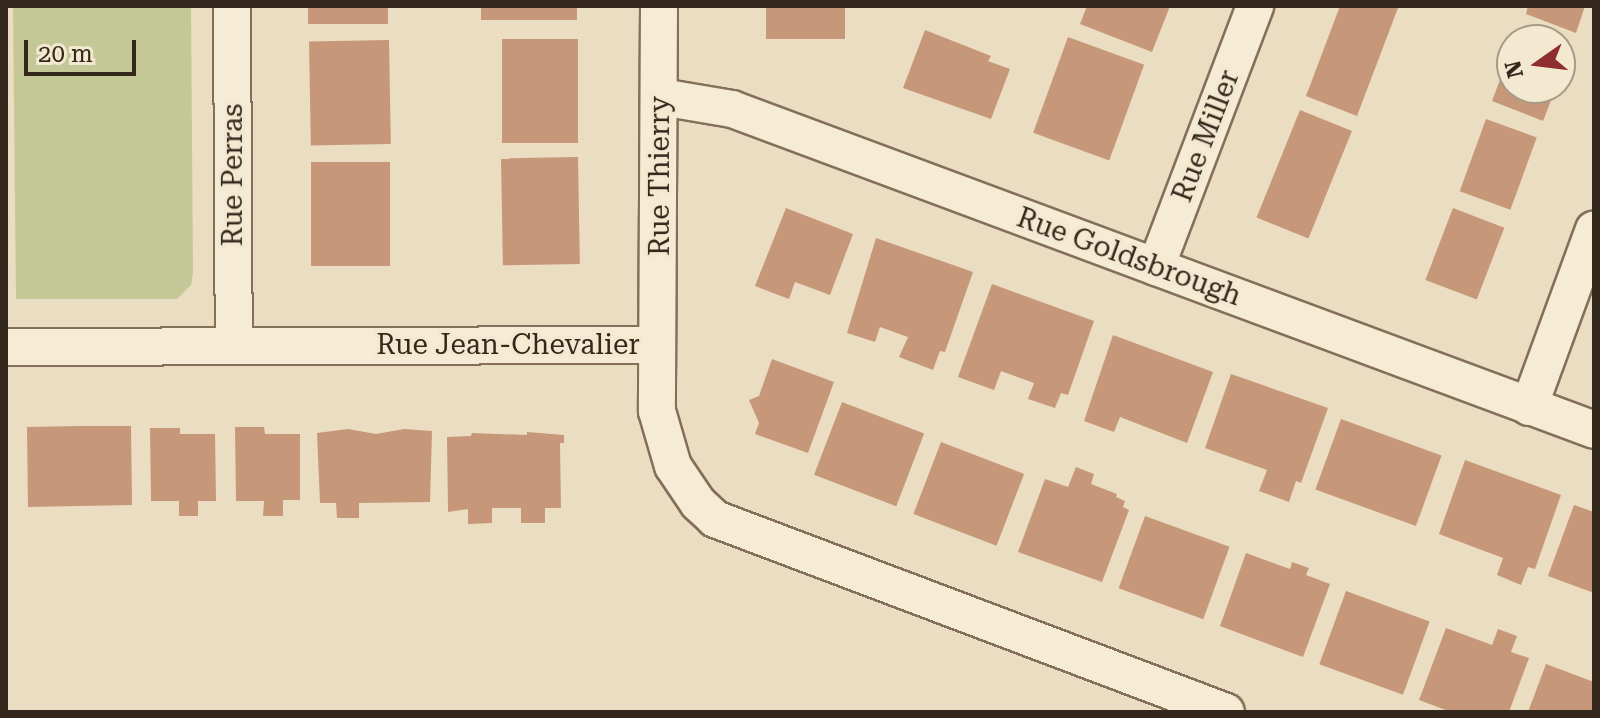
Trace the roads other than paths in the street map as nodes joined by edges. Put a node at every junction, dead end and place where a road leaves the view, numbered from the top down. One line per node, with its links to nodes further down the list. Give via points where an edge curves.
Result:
1 (232, 6): 7 (street, Rue Perras)
2 (659, 6): 4 (street, Rue Thierry)
3 (1255, 6): 6 (street, Rue Miller)
4 (661, 97): 6 (street, Rue Goldsbrough, via 732,109); 8 (street, Rue Thierry)
5 (1594, 229): 10 (street)
6 (1156, 267): 10 (street, Rue Goldsbrough)
7 (234, 344): 8 (street, Rue Jean-Chevalier); 9 (street, Rue Jean-Chevalier)
8 (657, 345): 12 (street, Rue Jean-Chevalier, via 657,411 664,445 683,485 715,519)
9 (6, 347)
10 (1529, 407): 11 (street, Rue Goldsbrough)
11 (1594, 430)
12 (1226, 712)

